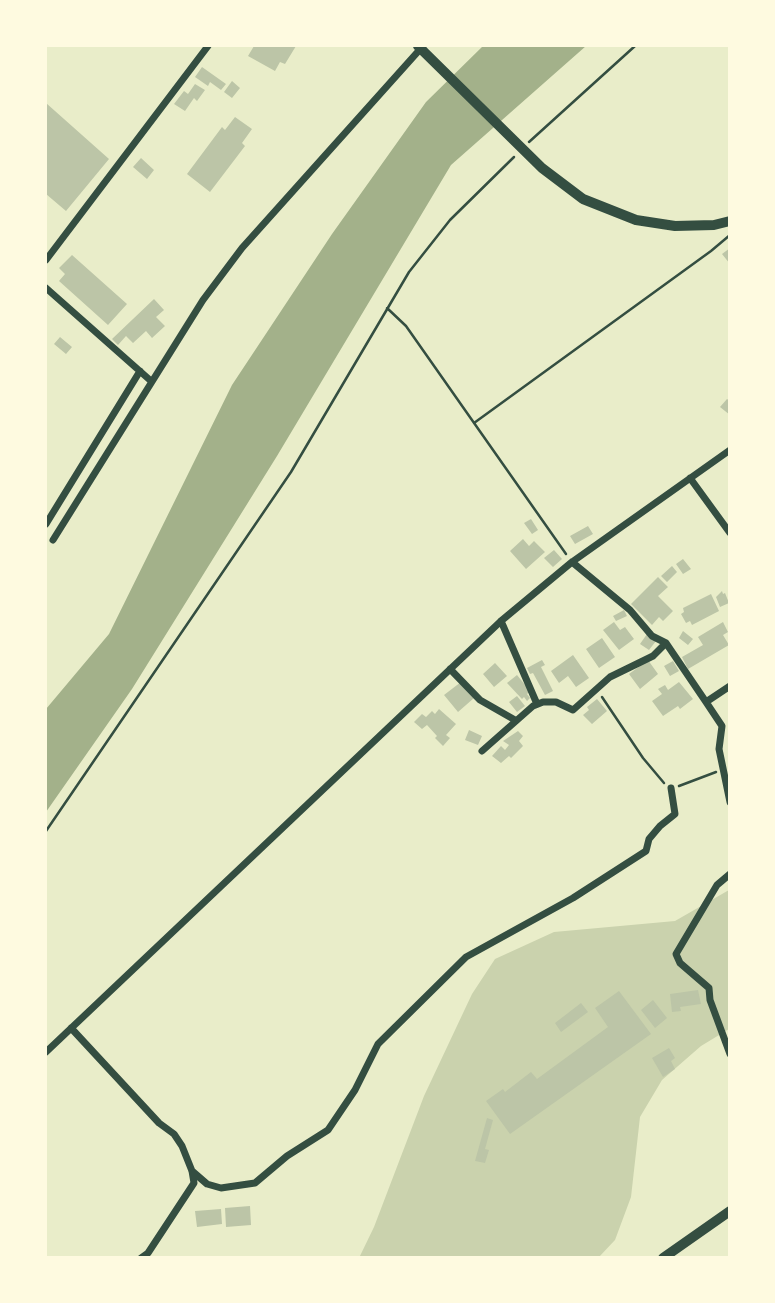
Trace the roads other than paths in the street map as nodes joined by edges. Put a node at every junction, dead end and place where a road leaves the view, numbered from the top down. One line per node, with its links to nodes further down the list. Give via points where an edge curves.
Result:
1 (208, 46): 4 (street)
2 (421, 46): 3 (street, via 561,184 583,199 636,220 675,226); 7 (street, via 242,248)
3 (730, 221)
4 (46, 260)
5 (46, 288): 6 (street)
6 (140, 371): 7 (street); 10 (street)
7 (151, 381): 12 (street)
8 (730, 450): 9 (street)
9 (690, 478): 11 (street); 13 (street)
10 (46, 524)
11 (730, 533)
12 (53, 540)
13 (572, 562): 14 (street); 15 (street, via 630,610 652,636)
14 (501, 621): 16 (street); 19 (street)
15 (666, 643): 18 (street); 19 (street, via 653,656 610,677 573,709 556,702)
16 (450, 669): 20 (street, via 480,700); 25 (street)
17 (730, 686): 18 (street)
18 (706, 702): 23 (street, via 722,726 719,749)
19 (537, 704): 20 (street)
20 (515, 720): 21 (street)
21 (482, 751)
22 (671, 788): 28 (street, via 675,814 649,839 646,851 466,957 378,1044 328,1130 255,1183 221,1188 206,1184)
23 (730, 802)
24 (730, 874): 27 (street, via 717,885 676,954 709,988)
25 (71, 1028): 26 (street); 28 (street, via 159,1124 174,1134)
26 (46, 1052)
27 (730, 1054)
28 (192, 1171): 30 (street, via 194,1184)
29 (730, 1211): 31 (street)
30 (141, 1258)
31 (663, 1258)

